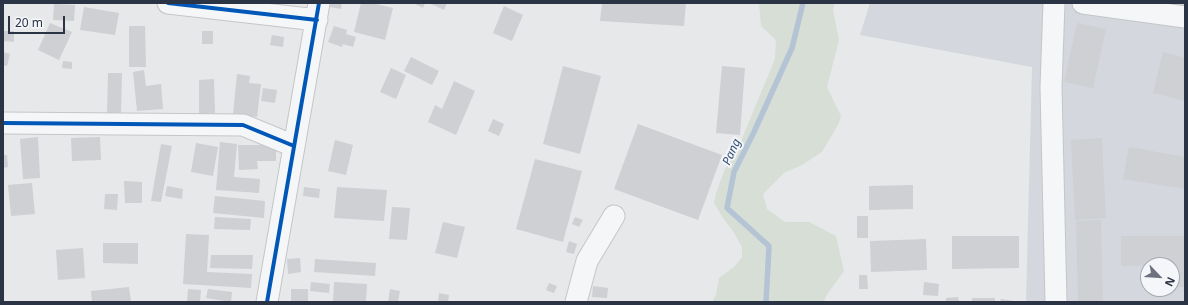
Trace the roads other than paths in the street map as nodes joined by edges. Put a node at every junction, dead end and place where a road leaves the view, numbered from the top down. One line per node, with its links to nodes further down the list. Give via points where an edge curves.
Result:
1 (168, 3): 4 (street)
2 (1054, 3): 11 (street, via 1051,87)
3 (1083, 3): 5 (street)
4 (318, 11): 7 (street)
5 (1185, 17)
6 (3, 123): 7 (street, via 243,126)
7 (294, 146): 9 (street)
8 (614, 216): 10 (street, via 587,261)
9 (267, 302)
10 (576, 302)
11 (1056, 302)

